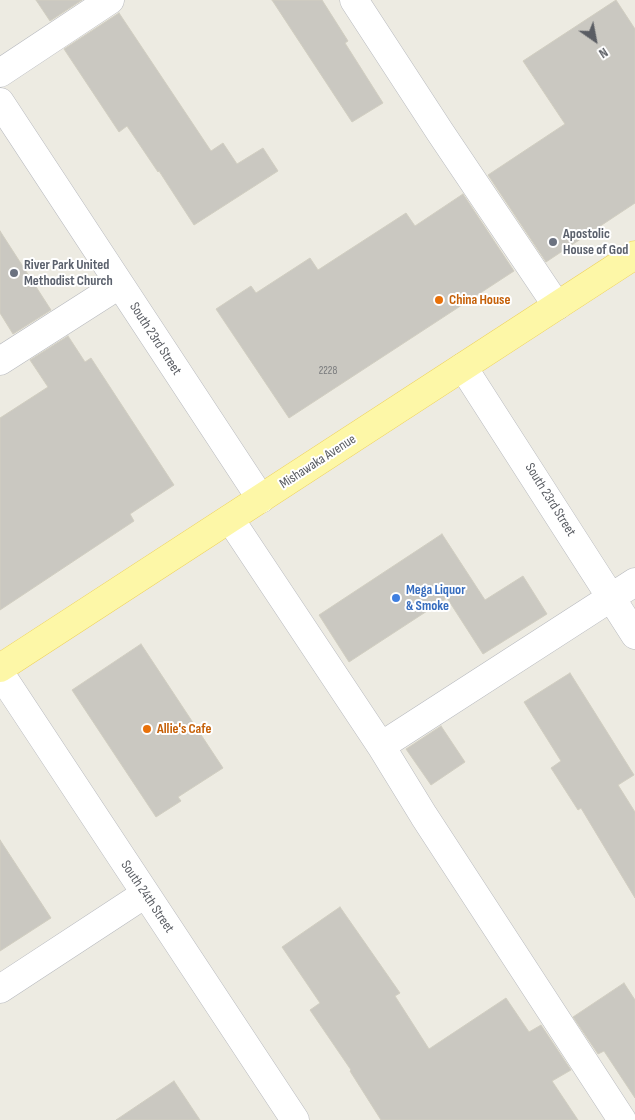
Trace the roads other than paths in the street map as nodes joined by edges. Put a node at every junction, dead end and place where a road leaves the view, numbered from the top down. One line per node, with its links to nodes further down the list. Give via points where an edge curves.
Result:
1 (110, 0): 3 (street)
2 (354, 0): 7 (street)
3 (0, 72)
4 (0, 102): 6 (street, South 23rd Street)
5 (635, 255): 7 (main road, Mishawaka Avenue)
6 (119, 284): 8 (street); 10 (street, South 23rd Street)
7 (557, 306): 9 (main road, Mishawaka Avenue)
8 (0, 361)
9 (463, 367): 10 (main road, Mishawaka Avenue); 13 (street, South 23rd Street)
10 (260, 499): 11 (main road, Mishawaka Avenue)
11 (230, 519): 15 (main road, Mishawaka Avenue); 17 (street)
12 (635, 582): 13 (street)
13 (611, 598): 14 (street, South 23rd Street); 17 (street)
14 (635, 635)
15 (0, 668)
16 (0, 673): 18 (street, South 24th Street)
17 (380, 746): 21 (street)
18 (145, 894): 19 (street); 20 (street, South 24th Street)
19 (0, 989)
20 (294, 1120)
21 (622, 1120)

